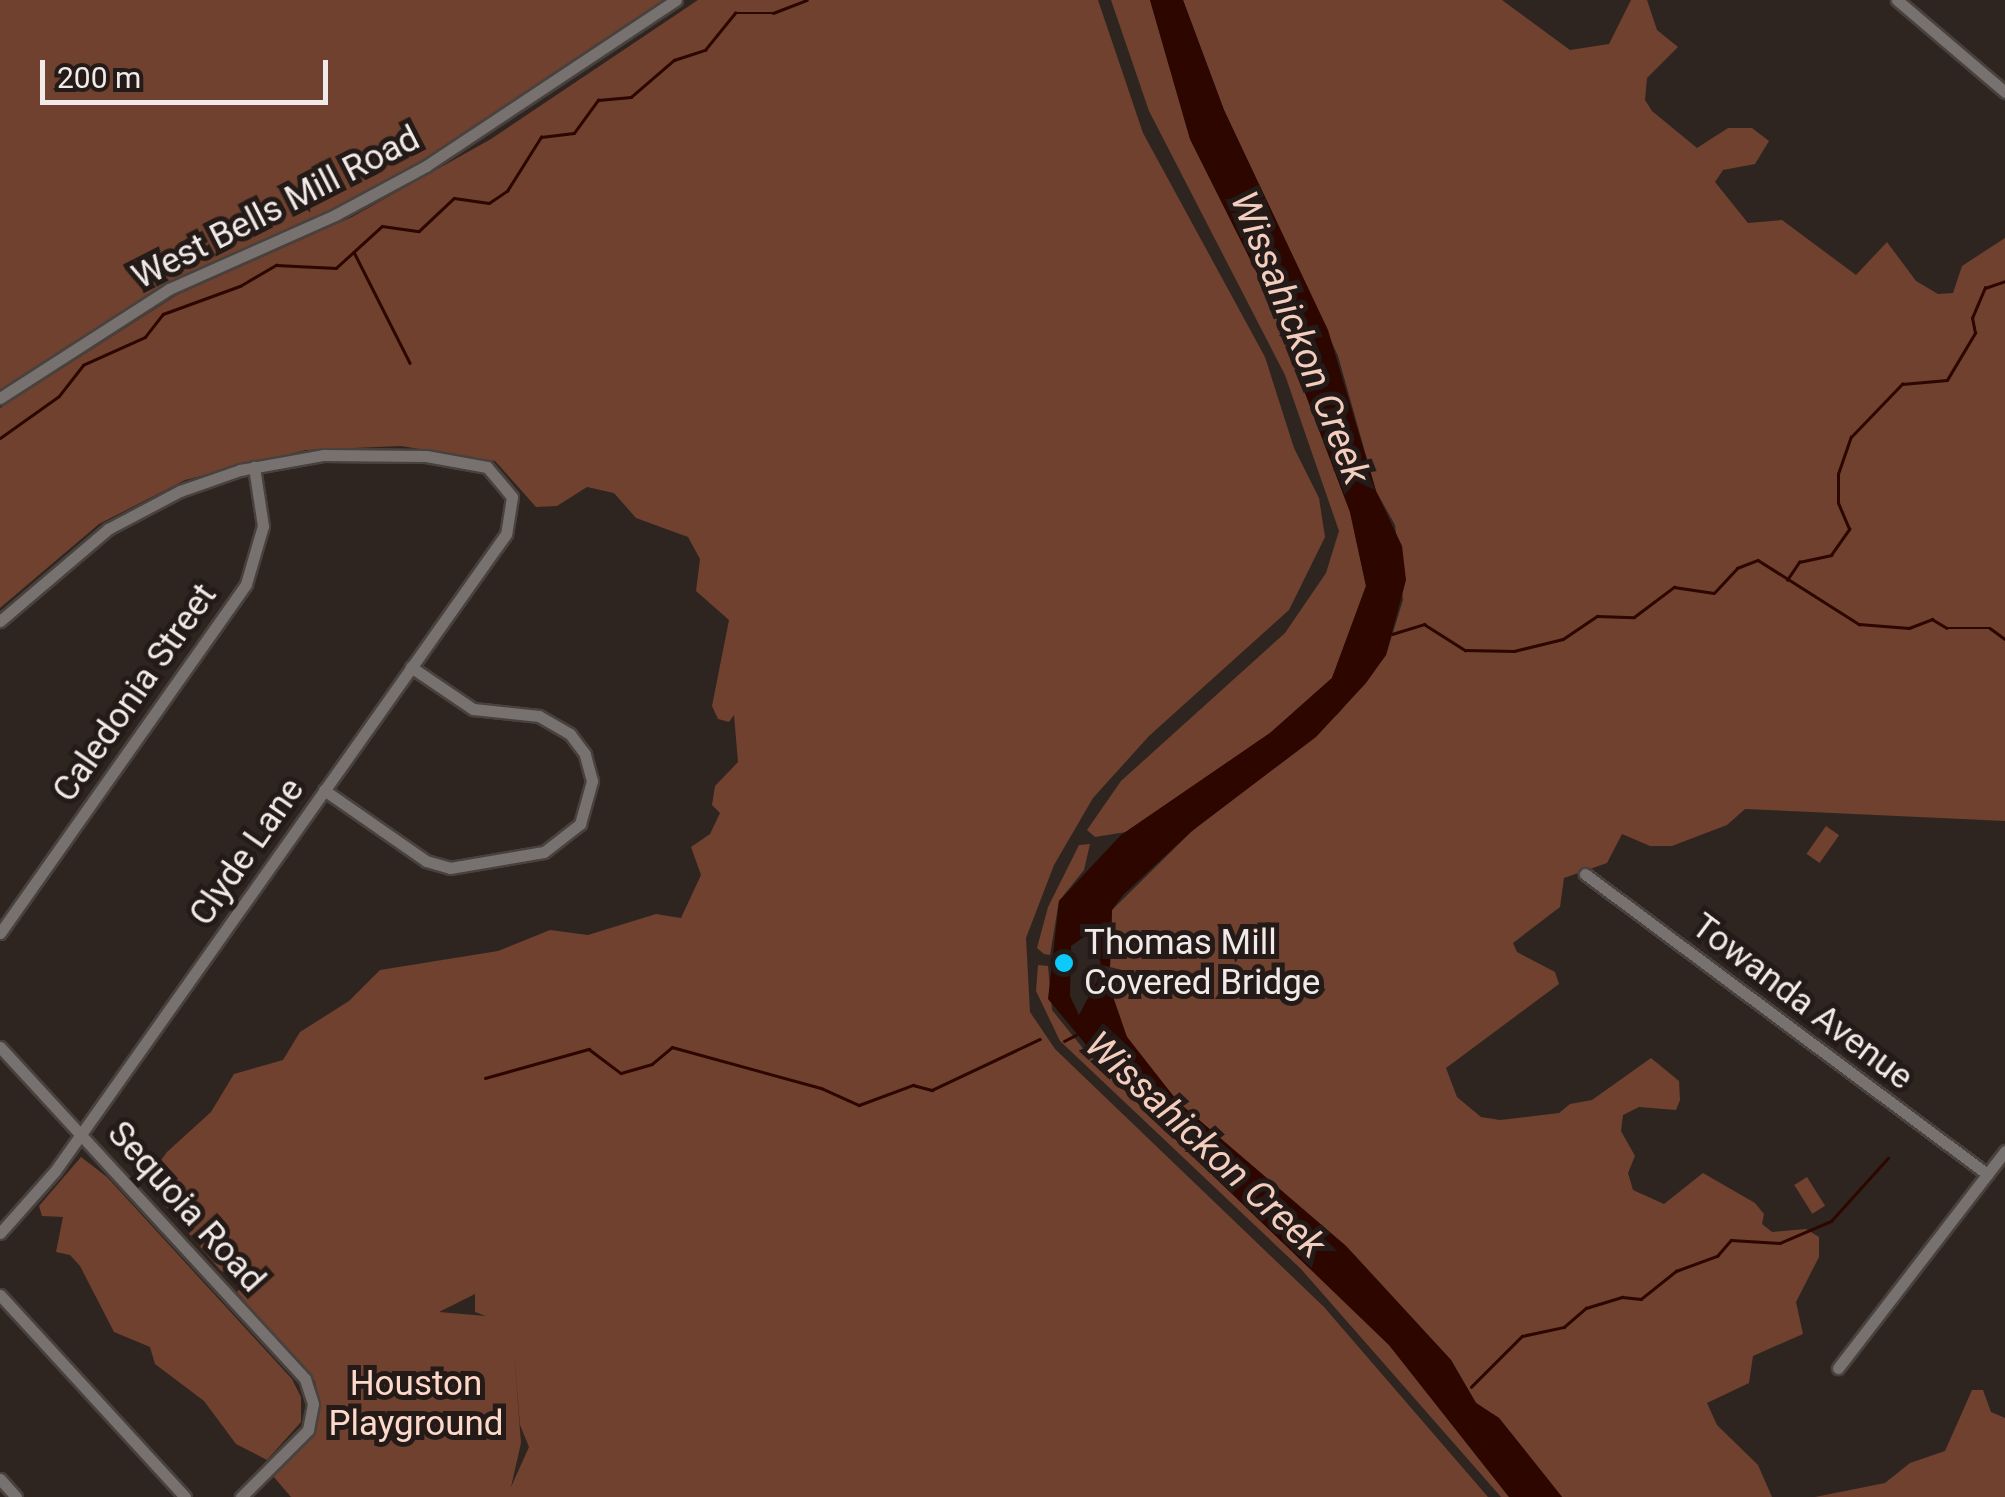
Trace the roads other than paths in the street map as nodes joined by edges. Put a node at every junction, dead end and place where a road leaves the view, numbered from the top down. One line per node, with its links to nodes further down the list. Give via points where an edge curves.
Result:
1 (676, 0): 6 (street, West Bells Mill Road, via 426,166 322,222 169,289)
2 (1897, 0): 4 (street)
3 (1923, 0): 4 (street)
4 (1912, 13): 5 (street)
5 (2005, 92)
6 (0, 398)
7 (254, 467): 8 (street, via 180,492 108,529); 9 (street, Clyde Lane, via 334,454 426,456 487,467 510,490 506,534); 12 (street, Caledonia Street, via 263,526 246,584)
8 (0, 621)
9 (412, 667): 10 (street, Clyde Lane); 10 (street, via 473,709 557,723 581,746 592,781 585,817 560,844 461,868 426,862)
10 (324, 790): 14 (street, Clyde Lane)
11 (1585, 874): 16 (street, Towanda Avenue)
12 (0, 933)
13 (0, 1047): 14 (street, Sequoia Road)
14 (82, 1134): 17 (street, Clyde Lane); 23 (street, Sequoia Road, via 299,1371 313,1413 303,1438)
15 (2005, 1151): 16 (street)
16 (1987, 1174): 19 (street)
17 (0, 1233)
18 (0, 1295): 22 (street)
19 (1838, 1368)
20 (0, 1479): 21 (street)
21 (16, 1497)
22 (185, 1497)
23 (242, 1497)

